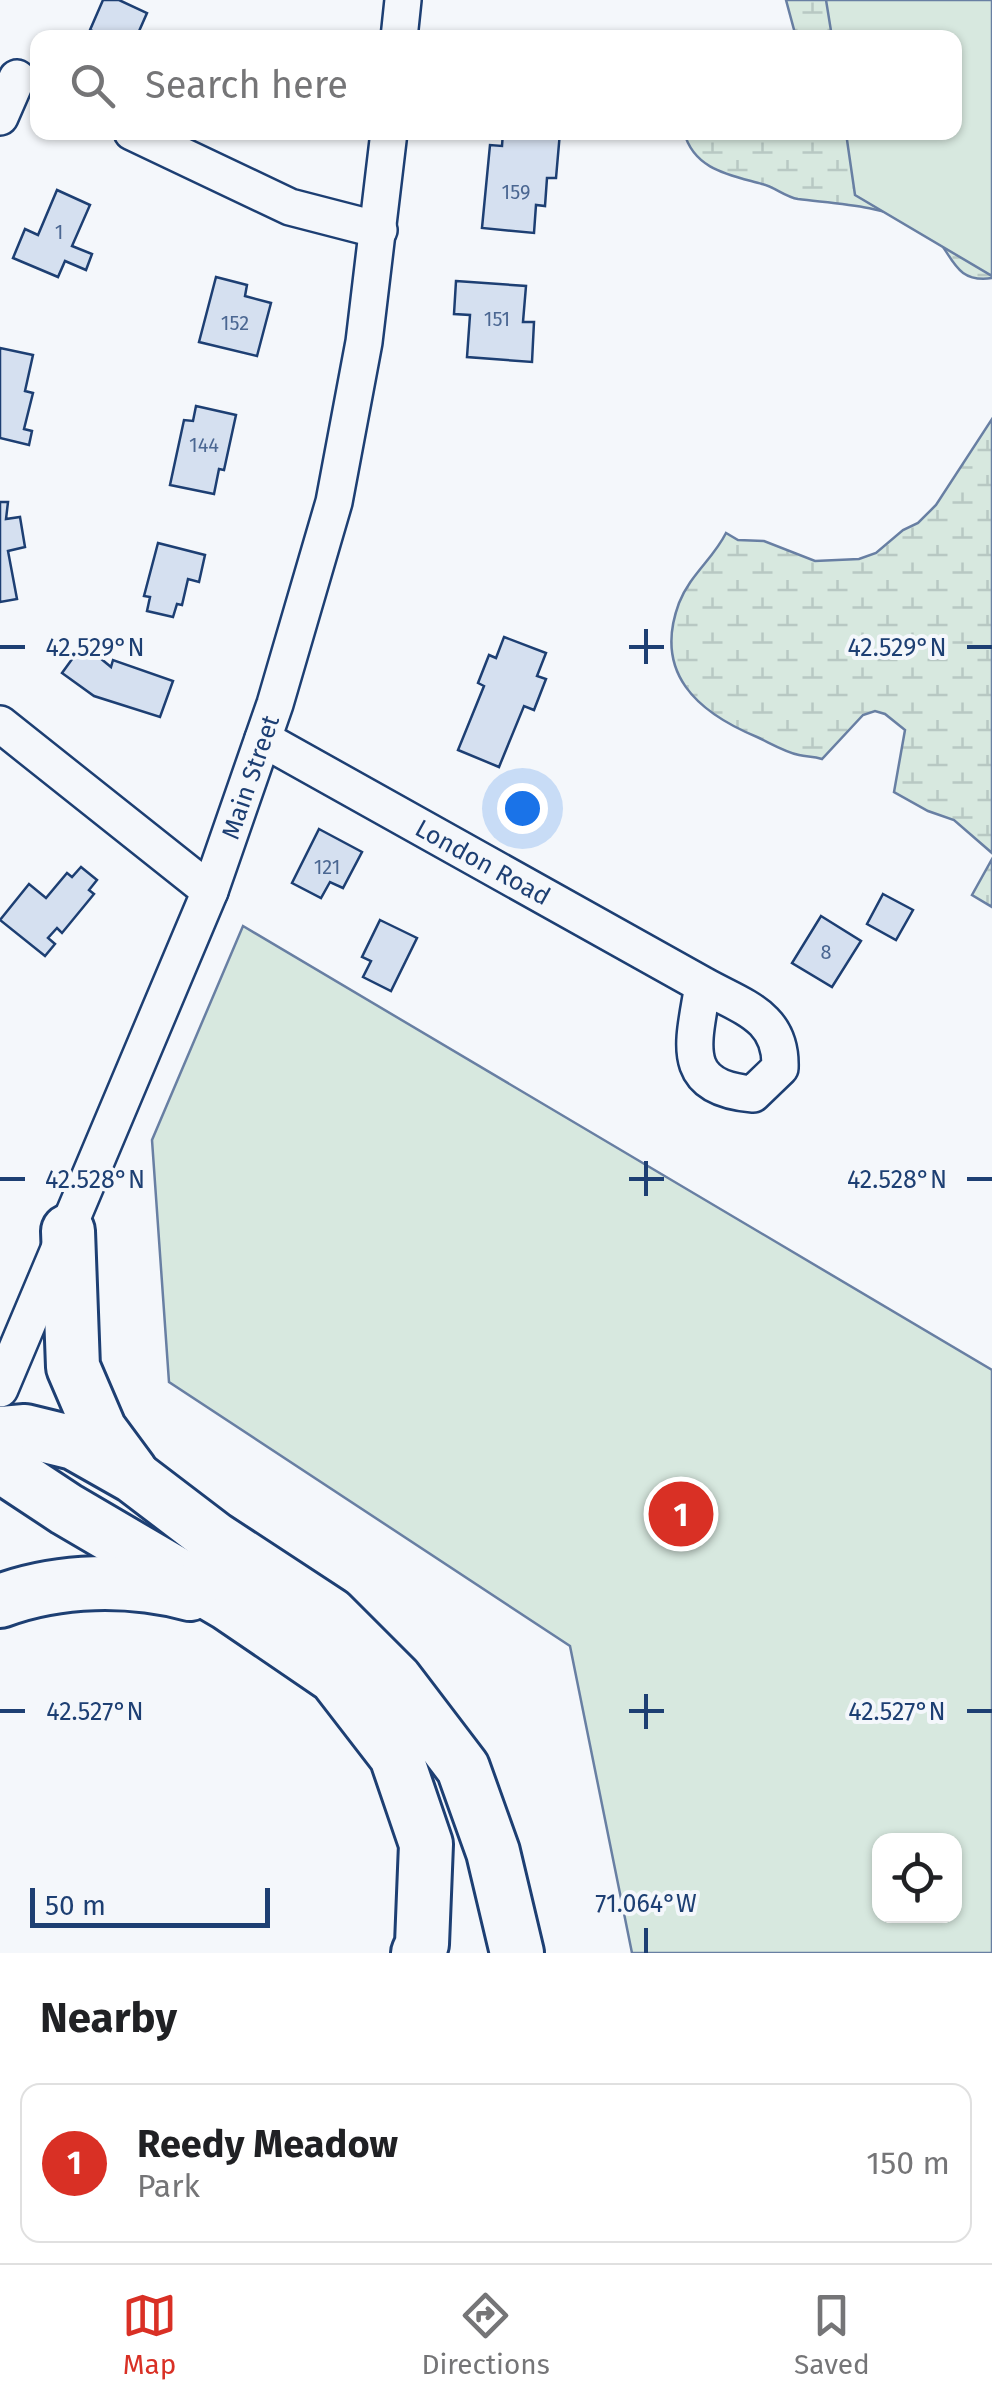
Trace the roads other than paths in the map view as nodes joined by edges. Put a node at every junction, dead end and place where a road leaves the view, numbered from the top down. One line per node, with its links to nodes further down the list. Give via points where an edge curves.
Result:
1 (403, 0): 2 (street)
2 (400, 30)
3 (18, 78): 4 (street)
4 (0, 116)
5 (149, 140): 7 (street, via 296,210)
6 (388, 140): 7 (street, Main Street)
7 (379, 230): 9 (street, Main Street, via 334,502)
8 (0, 724): 10 (street)
9 (263, 739): 10 (street, Main Street); 11 (street, London Road)
10 (210, 890): 12 (street, Main Street)
11 (703, 985)
12 (68, 1230): 13 (street, Main Street); 16 (highway, via 73,1367 100,1430)
13 (0, 1389)
14 (0, 1433): 16 (highway, via 25,1431 74,1443)
15 (0, 1460): 18 (highway, via 66,1509)
16 (134, 1477): 20 (highway, via 330,1614 396,1680 463,1768)
17 (0, 1601): 18 (highway, via 34,1588 146,1583)
18 (228, 1604): 19 (highway, via 335,1677 396,1756 426,1844)
19 (418, 1953)
20 (516, 1953)

